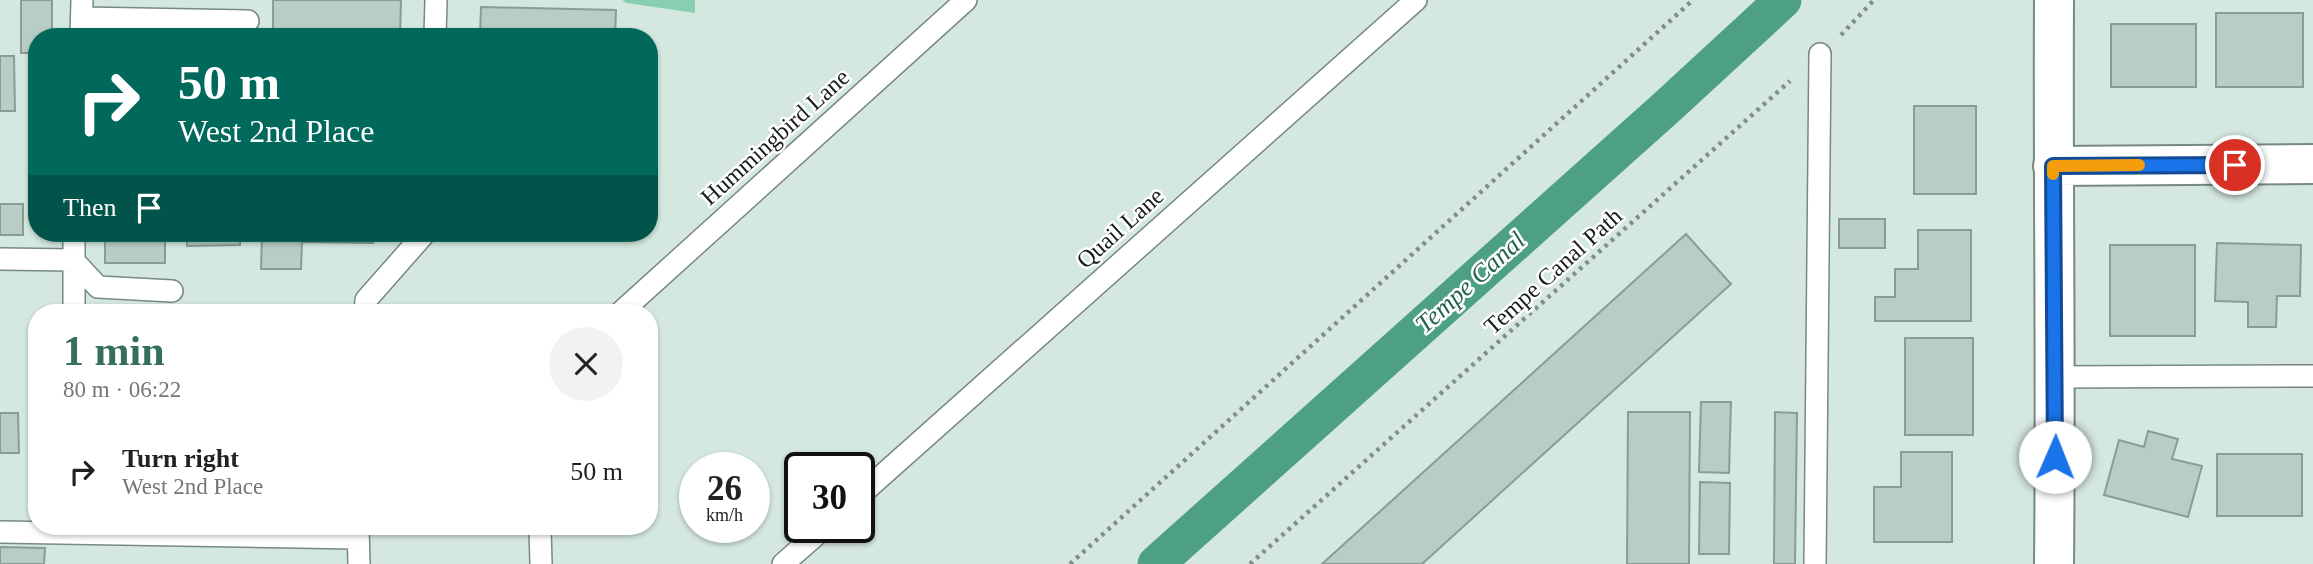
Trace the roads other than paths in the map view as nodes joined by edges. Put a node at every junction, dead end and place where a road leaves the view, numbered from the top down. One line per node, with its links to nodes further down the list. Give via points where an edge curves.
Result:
1 (436, 0): 7 (lane)
2 (966, 0): 18 (lane, Hummingbird Lane)
3 (1416, 0): 21 (lane, Quail Lane)
4 (2054, 0): 10 (street)
5 (82, 18): 6 (lane)
6 (248, 21)
7 (435, 28)
8 (1820, 54): 30 (lane)
9 (2313, 164): 10 (street)
10 (2053, 166): 20 (street)
11 (74, 242): 14 (lane)
12 (417, 242): 17 (lane)
13 (0, 259): 14 (lane)
14 (73, 260): 15 (lane, via 98,287); 16 (lane)
15 (172, 291)
16 (74, 304)
17 (366, 304)
18 (630, 304)
19 (2313, 376): 20 (lane)
20 (2056, 377): 31 (street)
21 (875, 482)
22 (28, 531): 23 (lane)
23 (0, 532)
24 (358, 535): 27 (lane)
25 (540, 535): 28 (lane)
26 (807, 543): 29 (lane)
27 (359, 564)
28 (541, 564)
29 (783, 564)
30 (1815, 564)
31 (2054, 564)

